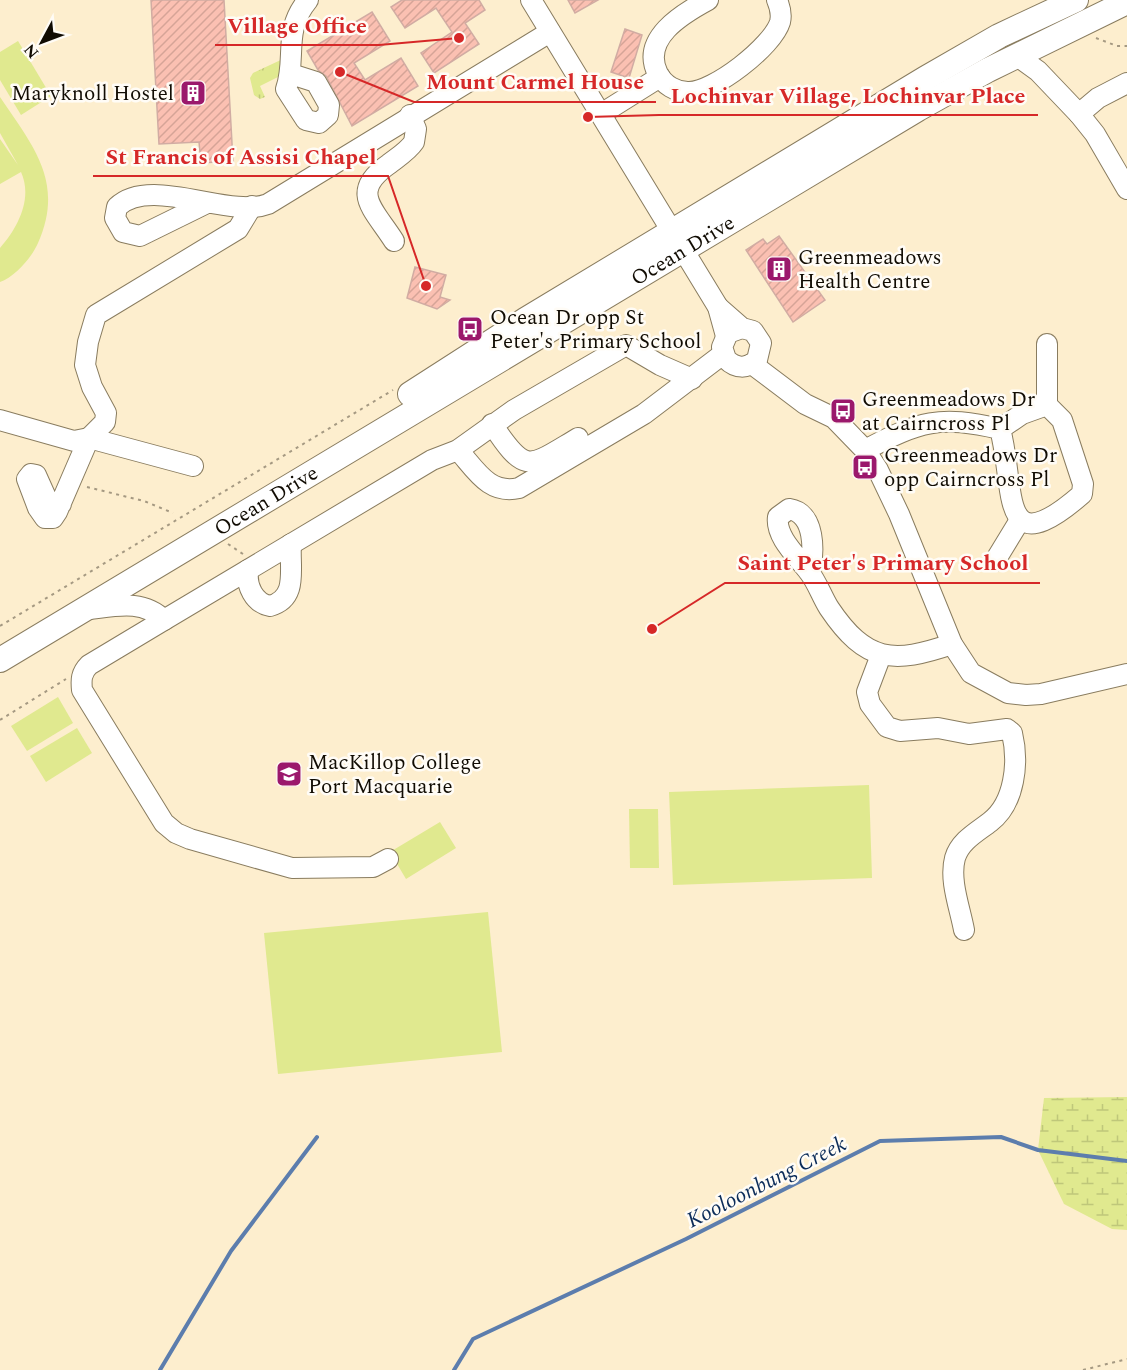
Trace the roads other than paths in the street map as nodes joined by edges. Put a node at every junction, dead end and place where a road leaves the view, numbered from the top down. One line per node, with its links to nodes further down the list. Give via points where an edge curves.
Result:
1 (308, 0): 10 (street, via 292,32)
2 (531, 0): 7 (street)
3 (777, 0): 9 (street, via 780,22 769,41 713,84 689,92 677,90)
4 (1076, 0): 19 (main road, Ocean Drive, via 999,36)
5 (698, 2): 9 (street, via 670,25 656,45 653,57)
6 (1127, 2): 8 (main road, Ocean Drive)
7 (550, 32): 12 (street); 14 (street)
8 (1017, 56): 13 (street, via 1038,71); 19 (main road, Ocean Drive)
9 (660, 77): 12 (street)
10 (289, 82)
11 (1127, 83): 13 (street, via 1098,98)
12 (601, 114): 19 (street)
13 (1079, 114): 15 (street)
14 (410, 116): 17 (street, via 273,200); 18 (street, via 416,129 414,142 372,176 367,186 369,200)
15 (1127, 189)
16 (205, 204): 17 (street)
17 (252, 206): 28 (street, via 244,221 225,238 96,315 85,365 106,413 101,427)
18 (394, 241)
19 (678, 241): 21 (street, via 718,307); 38 (main road, Ocean Drive, via 542,333); 40 (main road, Ocean Drive)
20 (1047, 344): 24 (street)
21 (731, 345): 22 (street, via 741,367); 22 (street, via 753,331 760,338); 23 (street)
22 (757, 359): 30 (street, via 807,396 812,406 834,418)
23 (690, 381): 26 (street, via 626,345); 26 (street, via 649,396 539,461 528,463 515,457); 29 (street, via 644,414 519,488 489,485)
24 (1047, 405): 27 (street, via 1022,414); 33 (street, via 1062,420 1083,484 1082,494 1044,520 1027,524)
25 (8, 423): 28 (street, via 74,441)
26 (492, 424): 29 (street)
27 (1000, 429): 30 (street, via 967,421 926,422); 33 (street, via 1011,504)
28 (89, 438): 31 (street); 32 (street)
29 (458, 450): 34 (street, via 432,460)
30 (865, 450): 41 (street, via 899,514)
31 (193, 466)
32 (61, 504)
33 (1020, 520): 35 (street)
34 (291, 544): 36 (street); 36 (street, via 291,584 278,604 270,606 257,600 247,580)
35 (995, 561)
36 (248, 570): 39 (street)
37 (810, 573): 42 (street, via 843,627)
38 (85, 609): 39 (street, via 131,605 149,608); 43 (main road, Ocean Drive)
39 (164, 620): 45 (street, via 89,665 82,677 82,690 164,823 176,833 292,868 373,867)
40 (0, 642)
41 (952, 644): 42 (street, via 915,657); 44 (street, via 971,673 1008,693 1041,694)
42 (881, 656): 46 (street, via 867,692 870,704 887,727 900,731 938,728 969,734 1007,729 1012,733 1012,787 1007,802 961,845 955,856 954,880)
43 (0, 660)
44 (1127, 674)
45 (388, 859)
46 (964, 930)

